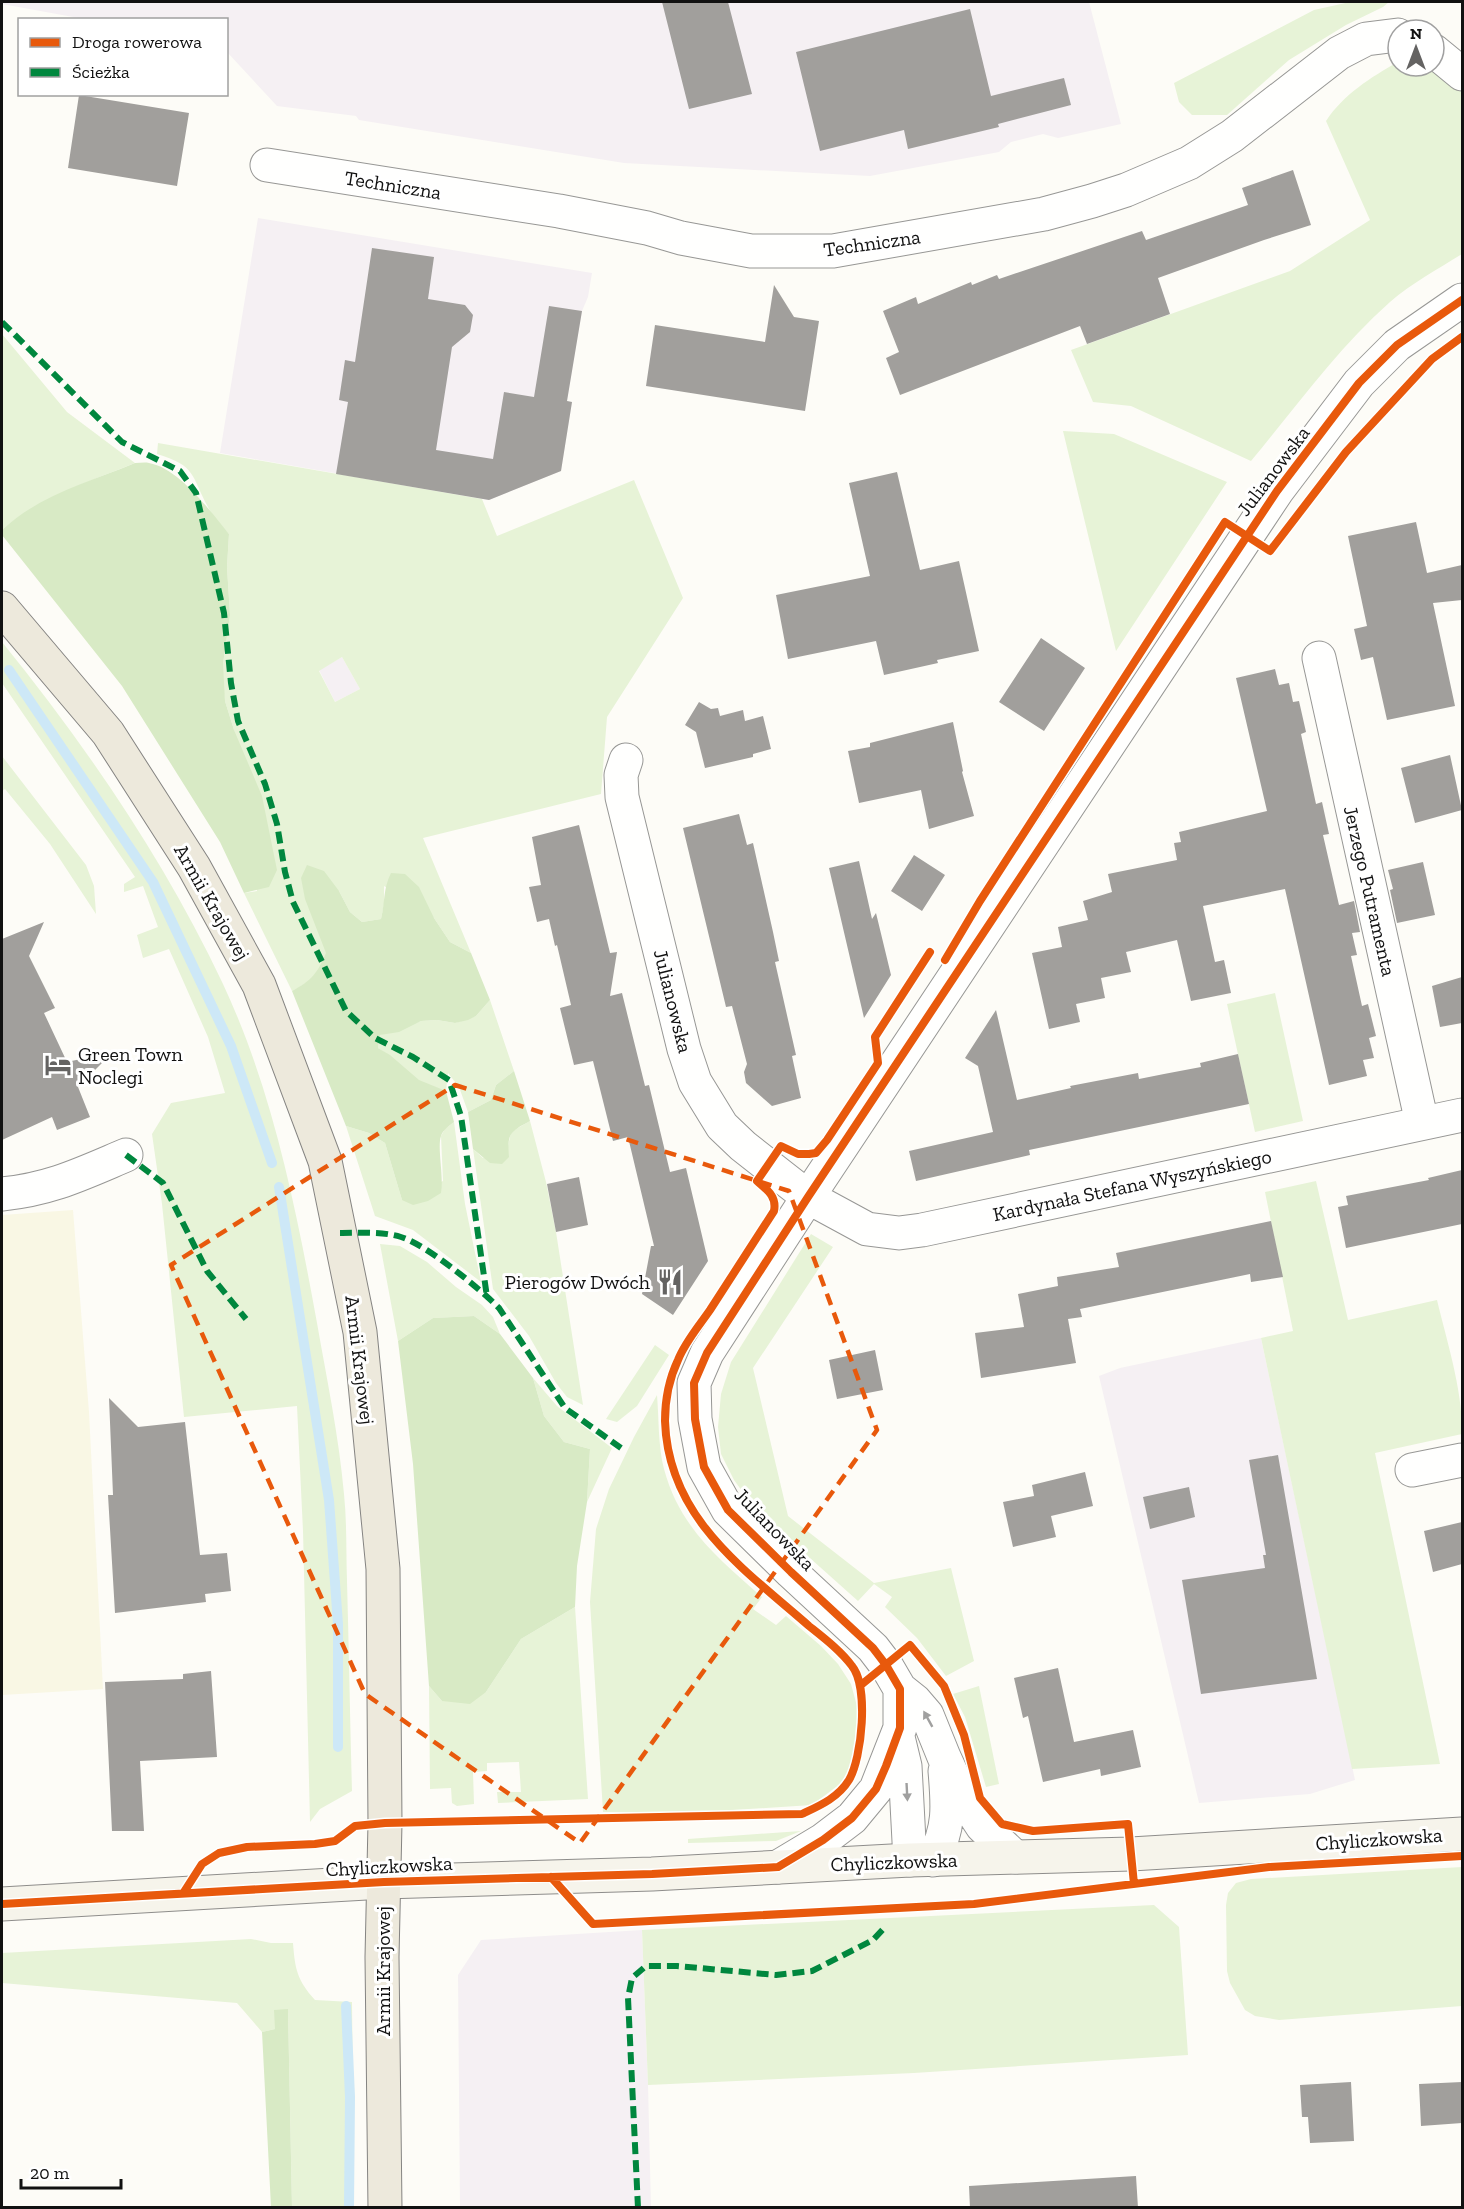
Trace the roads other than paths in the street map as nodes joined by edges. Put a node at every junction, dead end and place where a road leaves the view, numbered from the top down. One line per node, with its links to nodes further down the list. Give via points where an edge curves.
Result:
1 (1386, 36): 4 (street, Techniczna, via 1366,39 1339,53 1232,136 1189,163 1126,190 1044,214 833,251 750,251 559,211)
2 (1446, 61): 3 (street)
3 (1462, 74)
4 (267, 165)
5 (1462, 300): 13 (street, Julianowska, via 1397,345 1359,383 1277,491)
6 (2, 608): 23 (main road, Armii Krajowej, via 108,733 194,867 259,985 325,1161 360,1332 383,1569)
7 (1319, 658): 10 (street, Jerzego Putramenta)
8 (626, 760): 13 (street, Julianowska, via 621,775 622,797 695,1082 722,1126)
9 (1462, 1115): 10 (street, Kardynała Stefana Wyszyńskiego)
10 (1422, 1123): 13 (street, Kardynała Stefana Wyszyńskiego, via 899,1233 867,1229)
11 (126, 1155): 12 (street, via 64,1182)
12 (2, 1194)
13 (808, 1197): 16 (street, Julianowska, via 707,1353 694,1383 695,1419 704,1467 728,1510 873,1648)
14 (1462, 1460): 15 (street)
15 (1412, 1470)
16 (900, 1689): 17 (street, Julianowska); 18 (street, Julianowska, one-way to 16, via 927,1715)
17 (897, 1735): 21 (street, Julianowska, one-way to 21); 22 (street, Julianowska, via 876,1789 852,1818)
18 (944, 1757): 20 (street, Julianowska, via 982,1826); 21 (street, Julianowska, via 948,1819 942,1845)
19 (1462, 1834): 20 (street, Chyliczkowska, via 1142,1854)
20 (1015, 1857): 21 (street, Chyliczkowska)
21 (922, 1860): 22 (street, Chyliczkowska)
22 (778, 1867): 23 (street, Chyliczkowska)
23 (384, 1882): 24 (street, Chyliczkowska); 25 (main road, Armii Krajowej)
24 (2, 1904)
25 (385, 2208)

